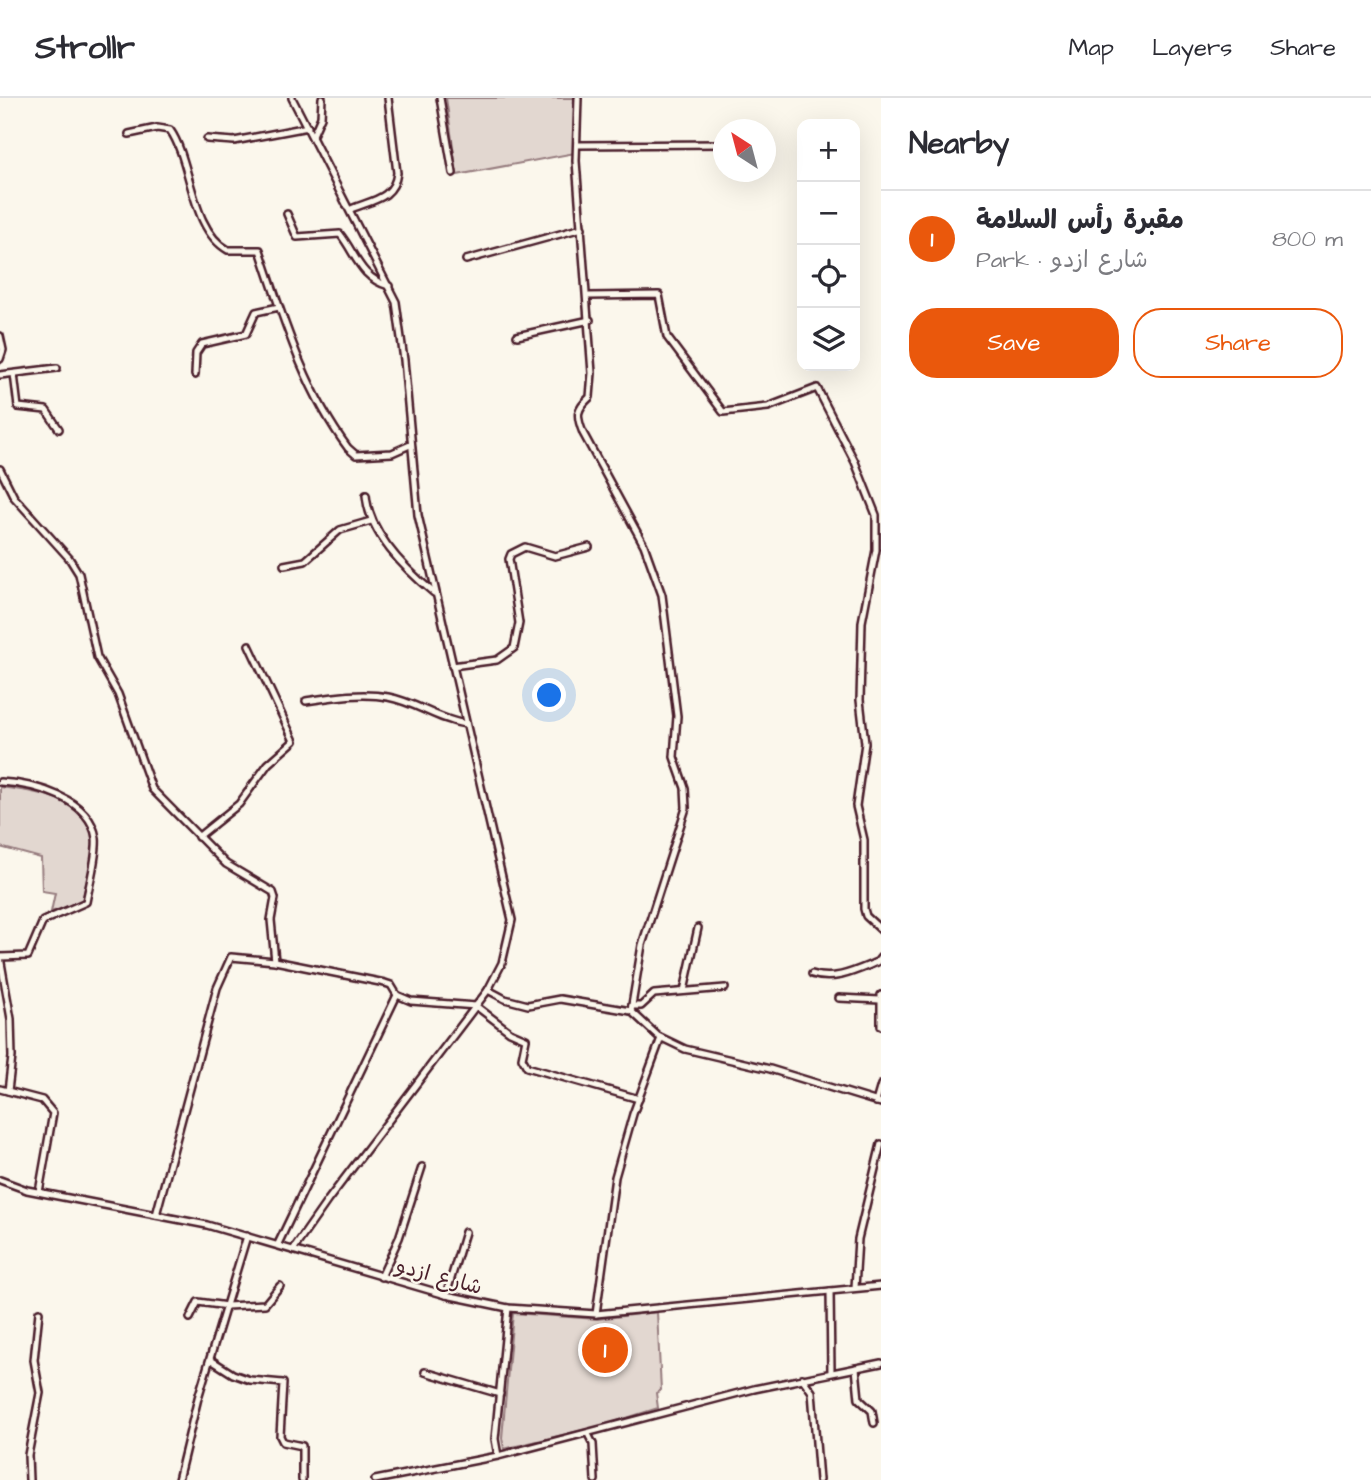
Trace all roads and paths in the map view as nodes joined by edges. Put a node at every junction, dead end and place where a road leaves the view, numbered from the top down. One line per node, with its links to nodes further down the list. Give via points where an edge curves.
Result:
1 (292, 98): 6 (street)
2 (322, 98): 8 (street, via 321,117)
3 (388, 98): 13 (street, via 396,186 387,196)
4 (440, 98): 12 (street)
5 (578, 98): 11 (street)
6 (309, 127): 8 (street); 9 (street, via 234,141)
7 (130, 134): 19 (street, via 170,130 207,227 228,250 260,250)
8 (313, 135): 13 (street)
9 (207, 139)
10 (713, 144): 11 (street)
11 (578, 145): 15 (street)
12 (453, 173)
13 (351, 209): 17 (street)
14 (287, 214): 17 (street, via 297,237 340,234 370,278)
15 (582, 228): 16 (street); 18 (street)
16 (466, 261)
17 (389, 286): 29 (street, via 401,331)
18 (589, 296): 20 (street); 43 (street, via 659,295 667,337 723,412 768,407 817,388 855,461 876,515 876,550 862,622 860,700 866,743 856,806 864,840 864,909)
19 (279, 307): 27 (street, via 256,312 246,334 202,344 196,353); 29 (street, via 313,392 348,448 356,455 372,456)
20 (590, 320): 22 (street); 55 (street, via 591,392 579,406 578,421 644,545 662,595 677,716 674,757 685,788 686,808 642,946)
21 (0, 336): 23 (street)
22 (517, 336)
23 (0, 359)
24 (57, 368): 25 (street)
25 (15, 374): 26 (street); 28 (street, via 18,407 46,410)
26 (0, 375)
27 (195, 375)
28 (60, 429)
29 (410, 445): 35 (street)
30 (0, 470): 41 (street, via 14,497 79,574 97,657 118,694 147,779 162,802)
31 (366, 495): 32 (street)
32 (371, 521): 34 (street, via 340,530 305,561); 35 (street, via 403,563)
33 (589, 547): 37 (street, via 555,556 525,547 511,554 519,623 514,649 497,660)
34 (284, 565)
35 (434, 593): 37 (street)
36 (249, 645): 41 (street, via 294,741 268,764 239,804)
37 (452, 666): 39 (street)
38 (306, 701): 39 (street, via 388,697)
39 (466, 724): 49 (street, via 512,920 502,963)
40 (0, 782): 44 (street, via 71,802 88,817 96,842 86,902 43,921 28,956)
41 (198, 837): 46 (street, via 232,869 273,892)
42 (698, 928): 50 (street)
43 (881, 930)
44 (0, 957): 60 (street, via 11,1019)
45 (881, 958): 47 (street, via 839,975)
46 (275, 961): 51 (street, via 384,983); 67 (street, via 236,957 227,961)
47 (812, 974)
48 (724, 988): 50 (street)
49 (488, 990): 54 (street); 55 (street, via 528,1005 560,999)
50 (684, 991): 55 (street, via 654,994)
51 (397, 995): 54 (street, via 439,1005); 70 (street)
52 (839, 998): 53 (street)
53 (881, 998): 56 (street)
54 (476, 1006): 61 (street, via 526,1039 522,1058 527,1067); 71 (street)
55 (631, 1008): 57 (street)
56 (881, 1026)
57 (661, 1038): 61 (street); 62 (street, via 685,1049)
58 (881, 1085): 62 (street)
59 (0, 1089): 60 (street)
60 (8, 1091): 66 (street, via 42,1100 53,1113)
61 (639, 1099): 81 (street, via 615,1177)
62 (879, 1102)
63 (881, 1144): 75 (street, via 858,1239)
64 (422, 1167): 72 (street, via 400,1238)
65 (0, 1180): 66 (street, شارع ازدو)
66 (39, 1192): 67 (street, شارع ازدو)
67 (156, 1215): 69 (street, شارع ازدو)
68 (465, 1232): 77 (street)
69 (247, 1236): 70 (street, شارع ازدو); 78 (street)
70 (278, 1244): 71 (street, شارع ازدو)
71 (293, 1251): 72 (street, شارع ازدو)
72 (381, 1277): 77 (street, شارع ازدو)
73 (280, 1286): 78 (street, via 265,1304)
74 (881, 1286): 75 (street, شارع ازدو)
75 (855, 1288): 76 (street, شارع ازدو)
76 (830, 1291): 81 (street, شارع ازدو); 87 (street)
77 (446, 1295): 79 (street, شارع ازدو)
78 (226, 1306): 82 (street, via 198,1302); 83 (street)
79 (508, 1308): 81 (street, شارع ازدو); 89 (street)
80 (39, 1312): 93 (street, via 34,1360 40,1393 28,1455)
81 (596, 1314)
82 (190, 1318)
83 (211, 1360): 94 (street); 95 (street, via 242,1377 283,1383 280,1436 283,1442 302,1446)
84 (881, 1363): 85 (street)
85 (856, 1368): 87 (street); 90 (street, via 859,1399 872,1411)
86 (425, 1372): 89 (street)
87 (831, 1372): 88 (street)
88 (802, 1378): 91 (street); 98 (street, via 812,1392)
89 (500, 1394): 92 (street, via 495,1439)
90 (874, 1423)
91 (589, 1434): 92 (street); 97 (street)
92 (498, 1456): 96 (street)
93 (29, 1480)
94 (178, 1480)
95 (302, 1480)
96 (375, 1480)
97 (595, 1480)
98 (819, 1480)

